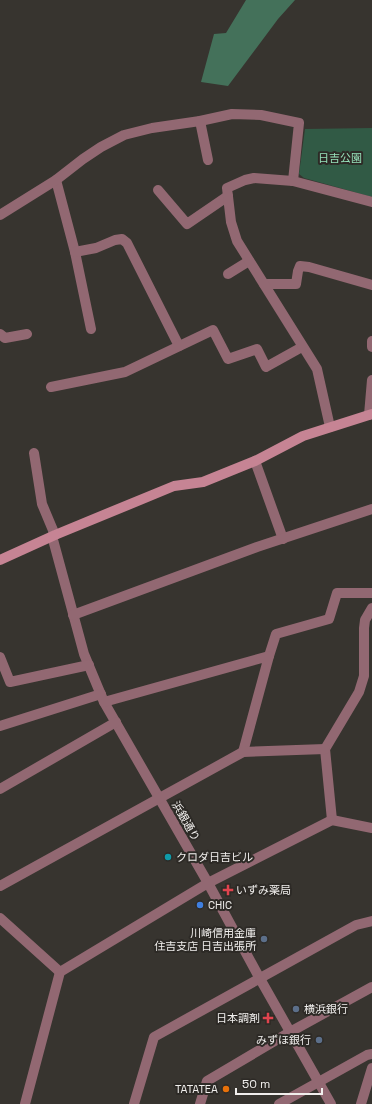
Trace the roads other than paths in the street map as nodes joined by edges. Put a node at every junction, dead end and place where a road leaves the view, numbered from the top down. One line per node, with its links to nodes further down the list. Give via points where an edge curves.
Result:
1 (200, 121): 2 (street); 3 (street, via 124,135 101,147); 4 (street, via 232,114 261,115 299,122)
2 (208, 160)
3 (56, 180): 8 (street); 9 (street)
4 (293, 181): 6 (street, via 254,178 245,180 227,188); 7 (street)
5 (158, 190): 6 (street, via 187,224)
6 (228, 196): 10 (street, via 231,222 237,241)
7 (372, 202)
8 (0, 215)
9 (75, 252): 14 (street); 18 (street, via 96,248 115,240 122,239 127,243)
10 (249, 261): 11 (street); 12 (street)
11 (228, 274)
12 (264, 284): 13 (street, via 296,284 300,266); 19 (street)
13 (372, 285)
14 (91, 329)
15 (0, 334): 16 (street, via 6,338)
16 (27, 334)
17 (372, 341): 20 (street)
18 (179, 346): 19 (street, via 213,330 228,359 257,349 266,367); 22 (street, via 125,372)
19 (302, 346): 24 (street, via 317,369)
20 (372, 347)
21 (372, 380): 23 (street)
22 (51, 388)
23 (371, 414): 24 (street)
24 (330, 427): 26 (street, via 303,436)
25 (34, 453): 28 (street, 浜銀通り, via 42,504)
26 (256, 461): 28 (street, via 203,482 174,486); 29 (street)
27 (372, 509): 29 (street)
28 (53, 536): 30 (street); 33 (street, 浜銀通り)
29 (283, 539): 33 (street)
30 (0, 560)
31 (372, 593): 36 (street, via 337,594 329,619 276,634)
32 (372, 608): 34 (street)
33 (73, 615): 38 (street, 浜銀通り)
34 (365, 620): 35 (street); 42 (street, via 364,676 359,692)
35 (372, 629)
36 (269, 656): 39 (street); 43 (street)
37 (0, 657): 38 (street, via 10,682)
38 (89, 664): 39 (street, 浜銀通り)
39 (103, 698): 40 (street, 浜銀通り); 41 (street)
40 (116, 722): 44 (street); 45 (street, 浜銀通り)
41 (0, 726)
42 (325, 749): 43 (street); 46 (street)
43 (243, 752): 45 (street)
44 (0, 789)
45 (159, 798): 48 (street, 浜銀通り); 49 (street)
46 (332, 820): 47 (street); 48 (street)
47 (372, 828)
48 (208, 883): 52 (street); 53 (street, 浜銀通り)
49 (0, 886)
50 (0, 918): 52 (street)
51 (372, 921): 53 (street, via 356,924)
52 (60, 972): 59 (street)
53 (259, 977): 55 (street, 浜銀通り); 60 (street, via 154,1037)
54 (372, 987): 55 (street)
55 (290, 1032): 58 (street, 浜銀通り); 61 (street, via 207,1081)
56 (372, 1054): 58 (street)
57 (372, 1068): 64 (street)
58 (319, 1082): 62 (street); 63 (street, 浜銀通り)
59 (26, 1104)
60 (134, 1104)
61 (200, 1104)
62 (279, 1104)
63 (331, 1104)
64 (361, 1104)

